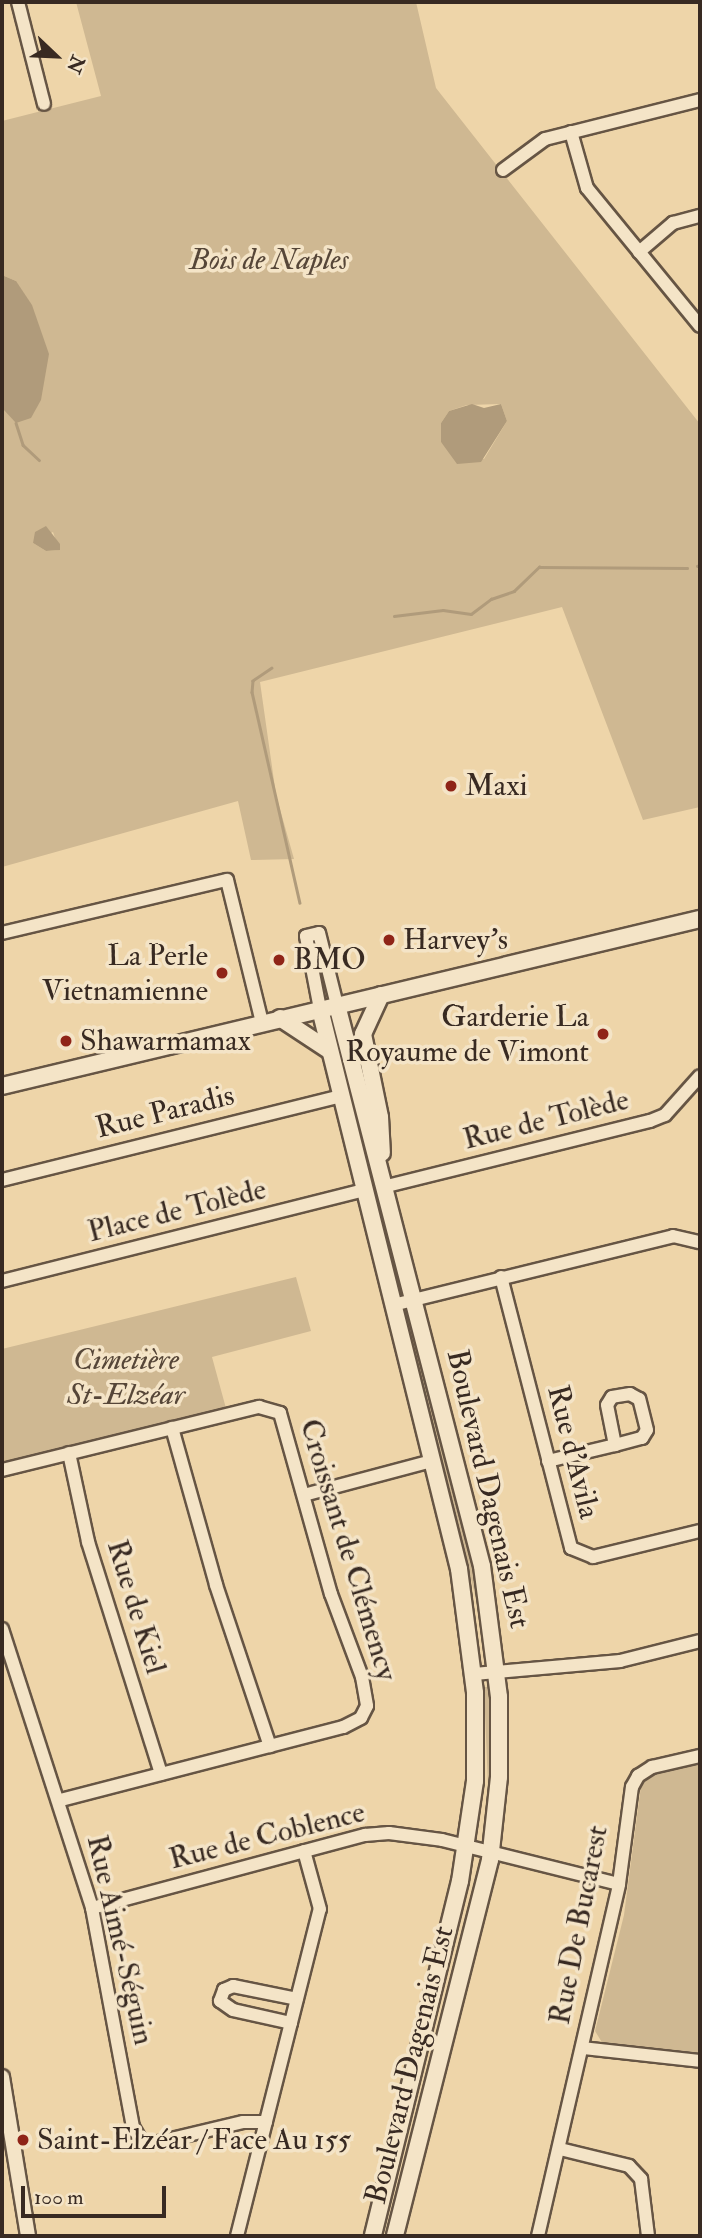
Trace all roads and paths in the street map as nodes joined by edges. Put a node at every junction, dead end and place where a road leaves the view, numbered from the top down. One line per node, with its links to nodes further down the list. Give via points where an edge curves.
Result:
1 (18, 2): 3 (street)
2 (700, 100): 4 (street)
3 (44, 104)
4 (571, 132): 5 (street, via 540,141); 7 (street, via 587,188)
5 (503, 170)
6 (700, 216): 7 (street, via 673,223)
7 (639, 252): 8 (street)
8 (700, 326)
9 (700, 919): 11 (main road)
10 (2, 933): 15 (street, via 227,880)
11 (381, 995): 12 (main road); 20 (main road, via 365,1021 363,1038 380,1116)
12 (337, 1005): 13 (main road); 13 (street, via 319,933 306,936); 20 (main road, Boulevard Dagenais Est)
13 (320, 1009): 14 (main road); 16 (main road, Boulevard Dagenais Est)
14 (280, 1018): 15 (main road); 16 (main road)
15 (262, 1022): 18 (main road)
16 (330, 1051): 19 (main road, Boulevard Dagenais Est)
17 (700, 1076): 20 (street, Rue de Tolède, via 670,1110 650,1121)
18 (2, 1086)
19 (341, 1096): 21 (street, Rue Paradis); 22 (main road, Boulevard Dagenais Est)
20 (385, 1179): 26 (main road, Boulevard Dagenais Est)
21 (2, 1180)
22 (365, 1190): 25 (street, Place de Tolède); 27 (main road, Boulevard Dagenais Est)
23 (700, 1242): 24 (street, via 673,1236)
24 (501, 1277): 26 (street); 32 (street, Rue d'Avila)
25 (2, 1281)
26 (415, 1299): 27 (street); 38 (main road, Boulevard Dagenais Est, via 482,1566)
27 (393, 1305): 31 (main road, Boulevard Dagenais Est)
28 (172, 1428): 30 (street, Croissant de Clémency); 34 (street, Croissant de Clémency, via 259,1406 280,1413); 40 (street, via 216,1586)
29 (615, 1445): 32 (street)
30 (69, 1453): 33 (street, Croissant de Clémency); 42 (street, Rue de Kiel, via 88,1542)
31 (432, 1461): 34 (street); 39 (main road, Boulevard Dagenais Est, via 463,1589)
32 (548, 1461): 35 (street, Rue d'Avila, via 568,1542 575,1553 603,1555)
33 (2, 1470)
34 (304, 1494): 40 (street, Croissant de Clémency, via 367,1706 361,1718 343,1727)
35 (700, 1531)
36 (2, 1629): 43 (street, Rue Aimé-Séguin)
37 (700, 1641): 38 (street, via 620,1661)
38 (497, 1672): 39 (street); 46 (main road, Boulevard Dagenais Est, via 499,1766)
39 (474, 1674): 44 (main road, Boulevard Dagenais Est, via 476,1757)
40 (270, 1746): 42 (street, Croissant de Clémency)
41 (700, 1756): 47 (street, Rue De Bucarest, via 652,1767 638,1776 625,1823)
42 (161, 1774): 43 (street, Croissant de Clémency)
43 (61, 1800): 48 (street, Rue Aimé-Séguin)
44 (467, 1846): 45 (street, Rue de Coblence, via 389,1833); 46 (street, Rue de Coblence); 59 (main road, Boulevard Dagenais Est)
45 (304, 1851): 48 (street, Rue de Coblence); 49 (street, via 320,1909)
46 (491, 1852): 47 (street, Rue de Coblence); 60 (main road, Boulevard Dagenais Est)
47 (619, 1884): 51 (street, Rue De Bucarest)
48 (92, 1908): 54 (street, Rue Aimé-Séguin, via 133,2127 141,2141 169,2143 243,2122)
49 (297, 1999): 50 (street); 50 (street, via 233,1986 224,1990 220,2001 233,2010)
50 (291, 2023): 54 (street)
51 (583, 2048): 52 (street); 56 (street, Rue De Bucarest)
52 (700, 2061)
53 (2, 2077): 55 (street)
54 (266, 2122): 58 (street)
55 (7, 2129): 57 (street)
56 (560, 2149): 61 (street, Rue De Bucarest); 62 (street, via 629,2166 641,2179)
57 (28, 2236)
58 (237, 2236)
59 (373, 2236)
60 (395, 2236)
61 (538, 2236)
62 (648, 2236)

